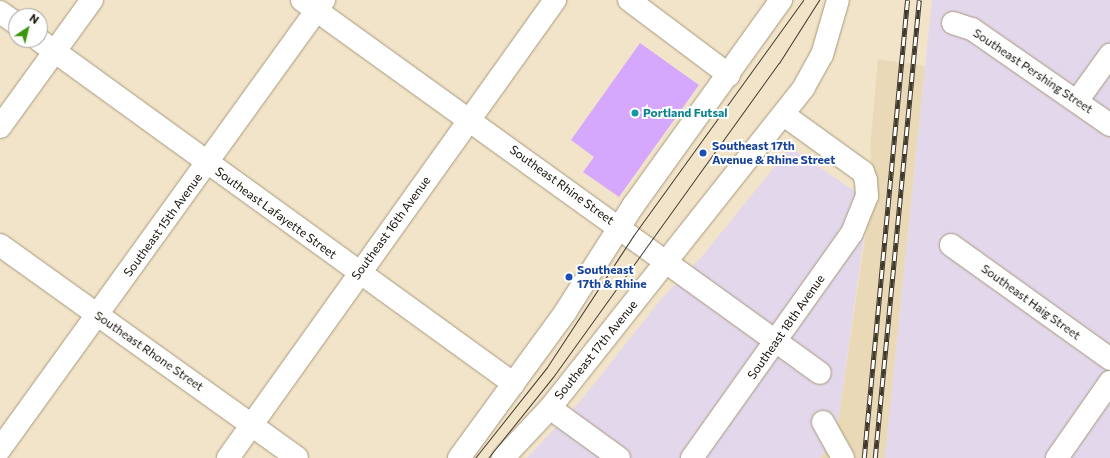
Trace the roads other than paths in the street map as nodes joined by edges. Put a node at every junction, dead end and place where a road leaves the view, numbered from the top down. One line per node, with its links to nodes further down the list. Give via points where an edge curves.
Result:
1 (92, 0): 8 (street)
2 (555, 0): 15 (street, Southeast 16th Avenue)
3 (629, 0): 12 (street)
4 (781, 0): 12 (street)
5 (838, 0): 14 (street, Southeast 17th Avenue, via 822,55)
6 (315, 4): 15 (street, Southeast Rhine Street); 18 (street, Southeast 15th Avenue)
7 (953, 23): 13 (street, Southeast Pershing Street, via 972,29)
8 (48, 45)
9 (48, 47): 18 (street, Southeast Lafayette Street)
10 (46, 48): 17 (street)
11 (1110, 55): 13 (street)
12 (728, 75): 19 (street)
13 (1077, 101): 16 (street, Southeast Pershing Street)
14 (784, 115): 22 (street, Southeast 17th Avenue); 25 (street, Southeast 18th Avenue, via 859,169 866,180 867,189 852,233)
15 (470, 118): 19 (street, Southeast Rhine Street); 23 (street, Southeast 16th Avenue)
16 (1110, 125)
17 (0, 127)
18 (208, 164): 23 (street, Southeast Lafayette Street); 24 (street, Southeast 15th Avenue)
19 (619, 226): 22 (street, Southeast Rhine Street); 29 (street, via 566,311)
20 (0, 245): 24 (street, Southeast Rhone Street)
21 (951, 245): 26 (street, Southeast Haig Street)
22 (667, 261): 25 (street, Southeast Rhine Street); 30 (street, Southeast 17th Avenue)
23 (359, 273): 29 (street, Southeast Lafayette Street); 32 (street, Southeast 16th Avenue)
24 (97, 314): 32 (street, Southeast Rhone Street); 33 (street, Southeast 15th Avenue)
25 (776, 341): 27 (street, Southeast Rhine Street); 39 (street, Southeast 18th Avenue)
26 (1110, 359)
27 (820, 373)
28 (1110, 382): 41 (street)
29 (514, 384): 36 (street)
30 (550, 408): 37 (street, Southeast 17th Avenue); 38 (street)
31 (823, 422): 40 (street)
32 (252, 425): 34 (street, Southeast 16th Avenue); 35 (street, Southeast Rhone Street)
33 (0, 449)
34 (228, 458)
35 (297, 458)
36 (460, 458)
37 (503, 458)
38 (619, 458)
39 (692, 458)
40 (843, 458)
41 (1057, 458)

